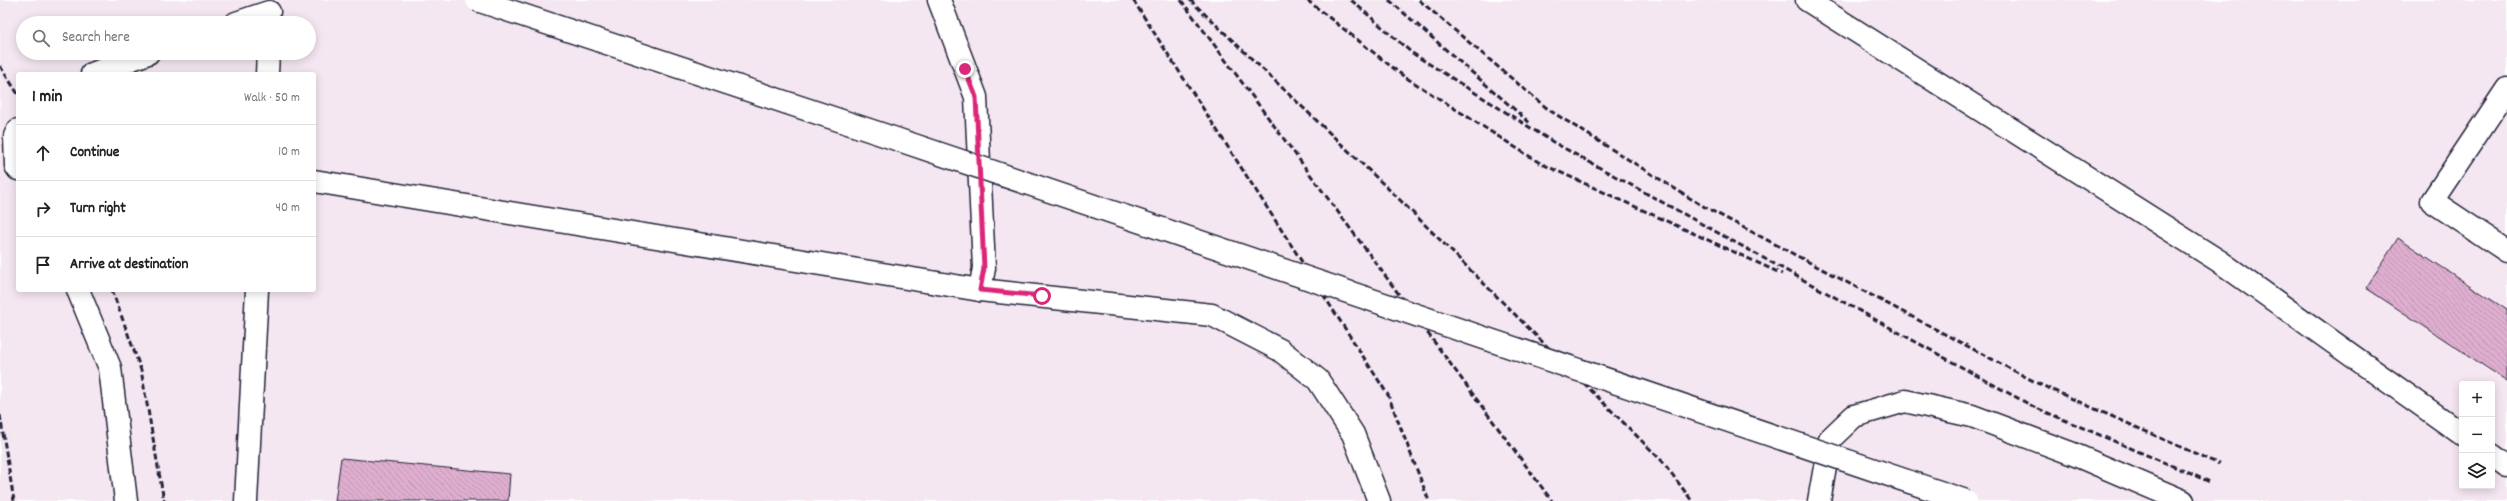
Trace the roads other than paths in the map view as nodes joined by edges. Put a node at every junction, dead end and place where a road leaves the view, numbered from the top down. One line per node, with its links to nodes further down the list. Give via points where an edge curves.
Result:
1 (477, 0): 25 (lane, bridge)
2 (939, 0): 15 (lane, via 976,97 984,268)
3 (1807, 0): 18 (lane, via 2219,261)
4 (269, 12): 5 (lane)
5 (257, 16)
6 (129, 60): 8 (lane)
7 (268, 60): 9 (lane)
8 (97, 72)
9 (267, 72)
10 (2507, 89): 14 (lane, via 2432,201)
11 (16, 134): 12 (lane)
12 (16, 166)
13 (316, 181): 15 (lane)
14 (2507, 251)
15 (980, 290): 23 (lane, via 1212,315 1280,350 1322,386 1353,434)
16 (79, 292): 21 (lane, via 110,368)
17 (257, 292): 22 (lane)
18 (2459, 432)
19 (2495, 457): 20 (lane)
20 (2507, 466)
21 (126, 501)
22 (246, 501)
23 (1379, 501)
24 (1818, 501): 26 (lane, via 1830,439 1854,416 1905,401 1972,416 2073,454)
25 (1966, 501)
26 (2184, 501)

